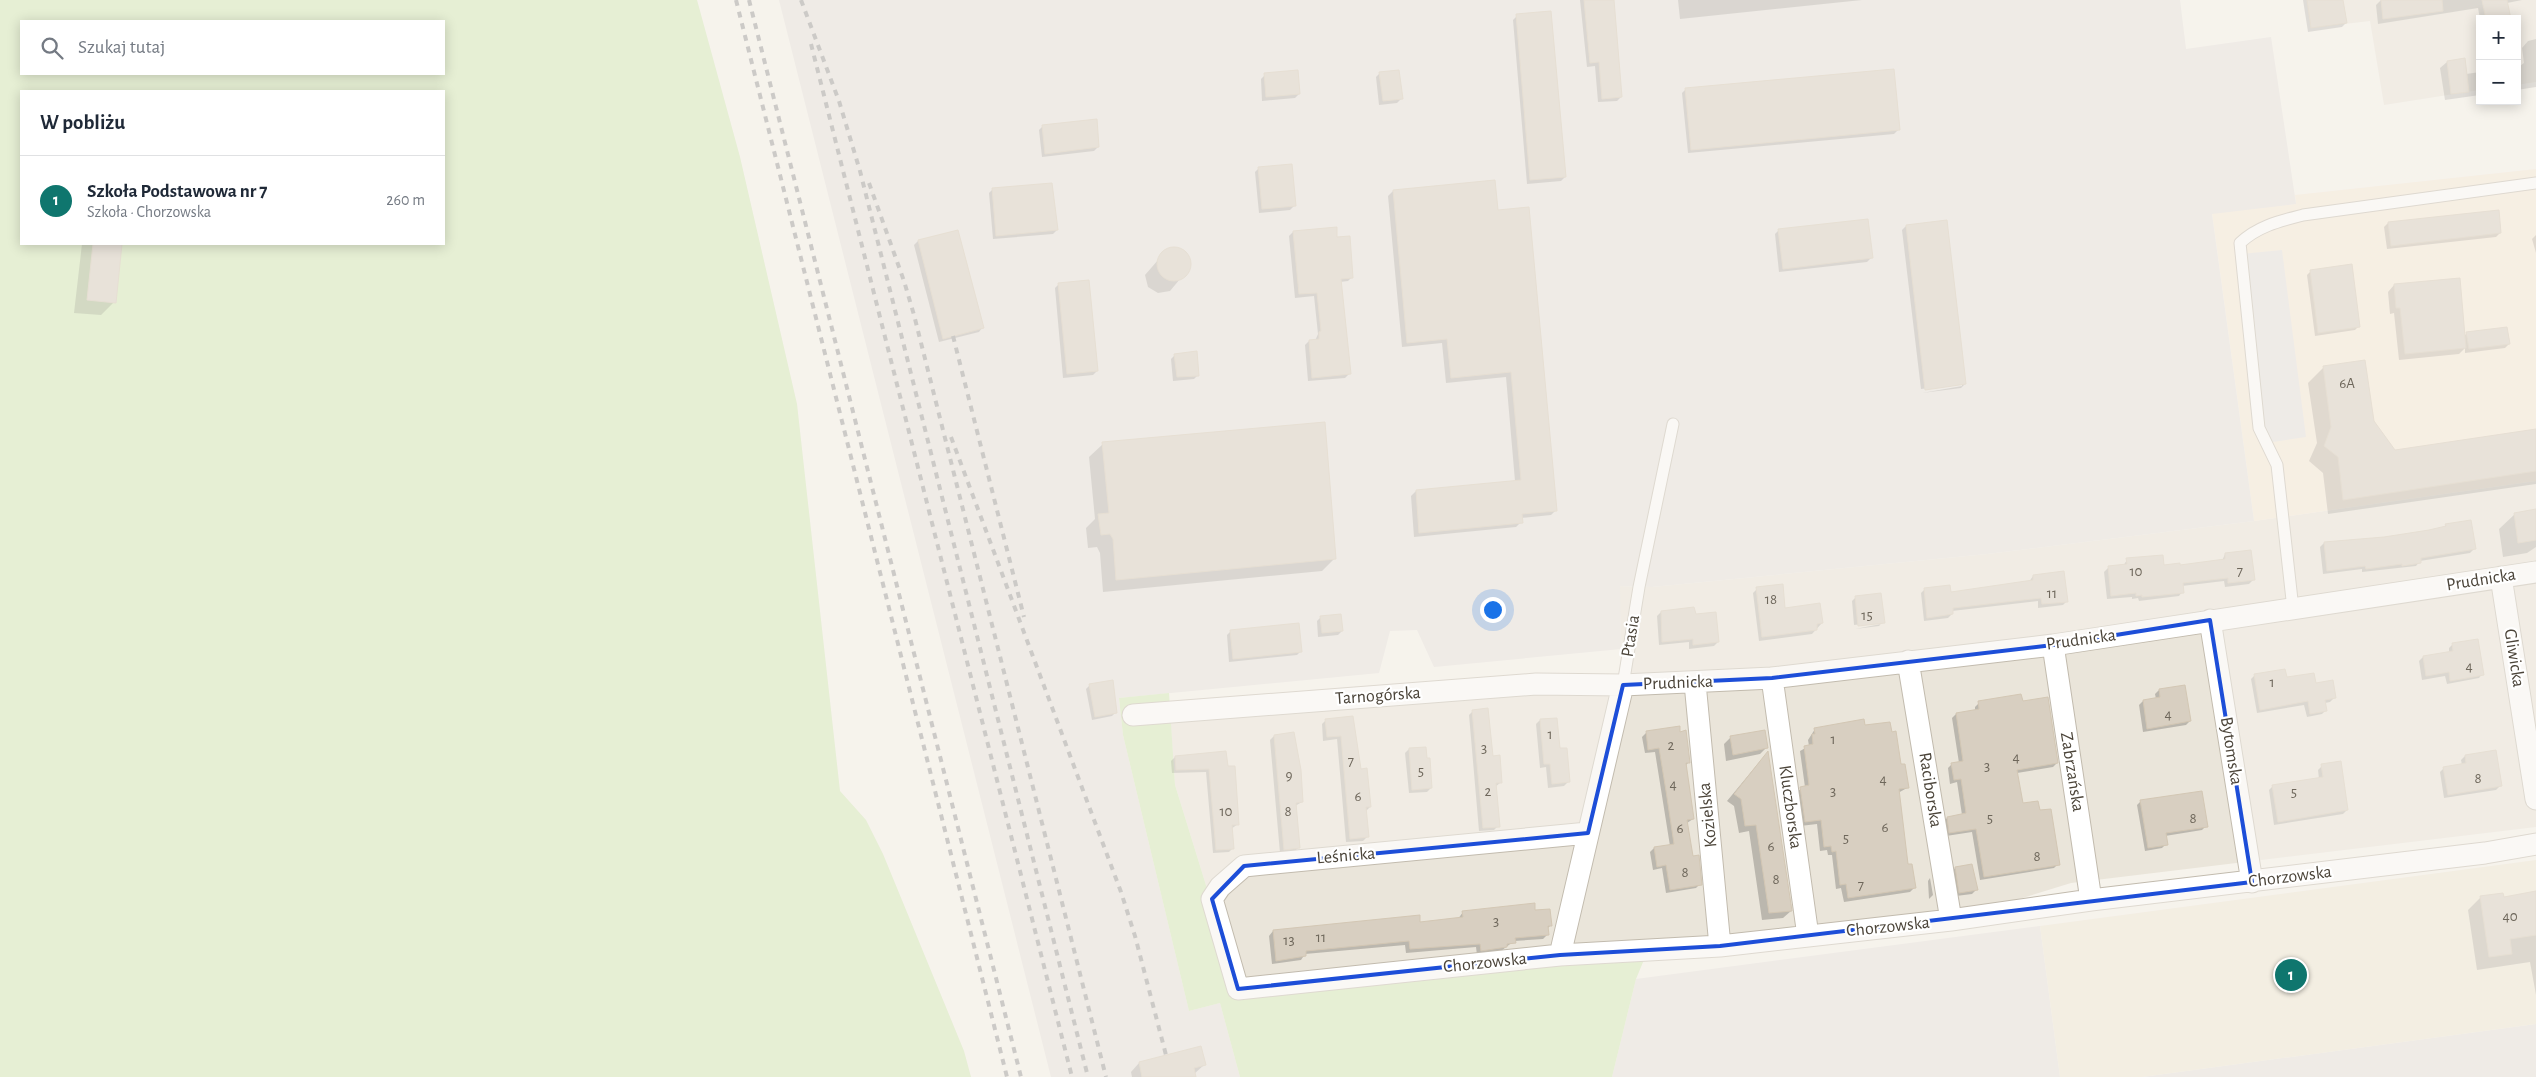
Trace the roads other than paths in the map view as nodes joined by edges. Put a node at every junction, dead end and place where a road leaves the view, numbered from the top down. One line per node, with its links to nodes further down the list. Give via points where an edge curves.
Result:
1 (2536, 183): 5 (lane, via 2304,215 2278,221 2250,233 2240,243 2259,428 2277,465)
2 (1673, 424): 11 (lane, Ptasia, via 1639,586)
3 (2536, 572): 4 (street, Prudnicka)
4 (2501, 577): 5 (street, Prudnicka); 13 (street, Gliwicka)
5 (2293, 609): 6 (street, Prudnicka)
6 (2210, 620): 7 (street, Prudnicka); 16 (street, Bytomska)
7 (2053, 645): 8 (street, Prudnicka); 17 (street, Zabrzańska)
8 (1908, 661): 9 (street, Prudnicka); 18 (street, Raciborska)
9 (1772, 678): 10 (street, Prudnicka); 19 (street, Kluczborska)
10 (1695, 684): 11 (street, Prudnicka); 20 (street, Kozielska)
11 (1623, 686): 12 (street, Tarnogórska, via 1536,684); 14 (street)
12 (1133, 716)
13 (2536, 799)
14 (1588, 833): 21 (street); 22 (street, Leśnicka, via 1244,866 1220,887 1212,900)
15 (2536, 844): 16 (street, Chorzowska)
16 (2252, 882): 17 (street, Chorzowska)
17 (2091, 900): 18 (street, Chorzowska)
18 (1951, 920): 19 (street, Chorzowska)
19 (1808, 936): 20 (street, Chorzowska)
20 (1720, 946): 21 (street, Chorzowska)
21 (1560, 955): 22 (street, Chorzowska)
22 (1238, 989)

